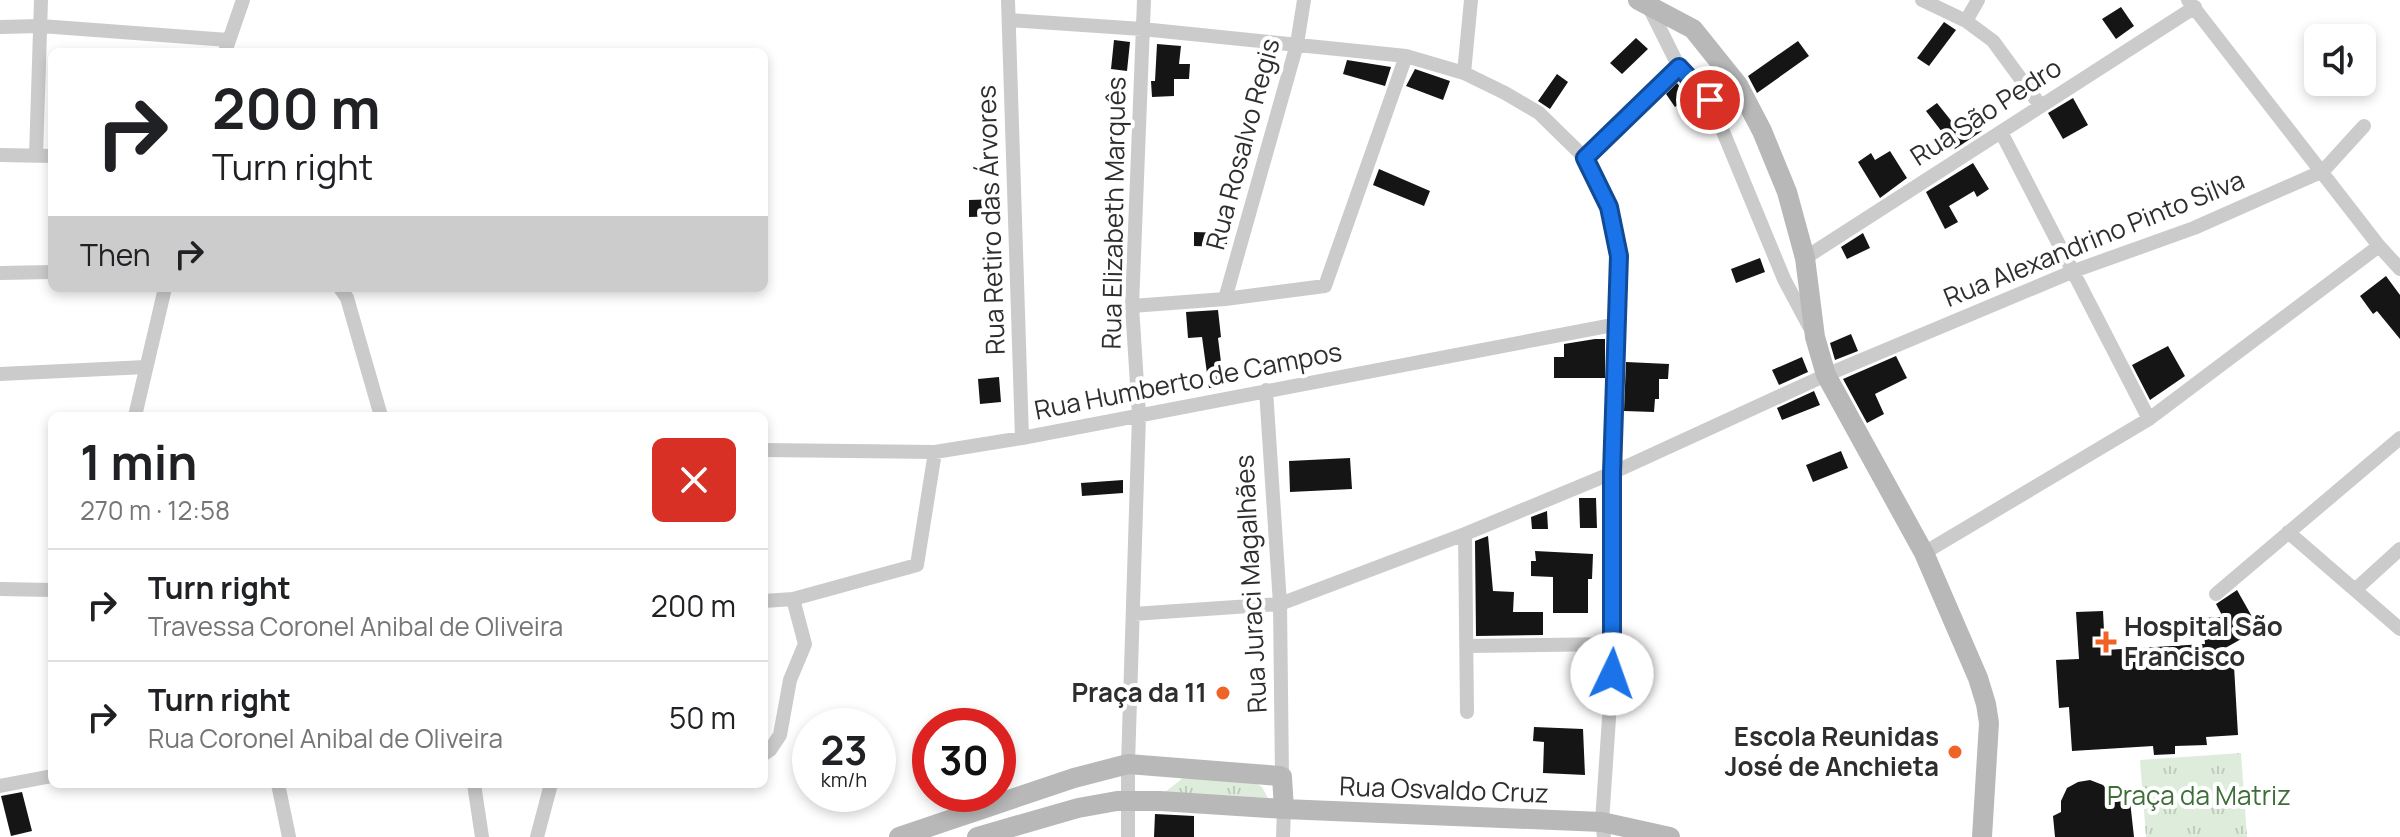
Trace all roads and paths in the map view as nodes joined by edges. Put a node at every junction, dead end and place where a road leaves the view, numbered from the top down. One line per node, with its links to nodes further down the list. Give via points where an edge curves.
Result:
1 (41, 0): 13 (street)
2 (243, 0): 17 (street)
3 (1008, 0): 11 (street, Rua Retiro das Árvores)
4 (1144, 0): 15 (street, Rua Elizabeth Marquês)
5 (1304, 0): 16 (street, Rua Rosalvo Regis)
6 (1471, 0): 20 (street)
7 (1922, 0): 12 (street)
8 (1978, 0): 12 (street)
9 (1645, 1): 19 (street); 30 (main road, via 1693,29 1738,85 1787,192)
10 (2192, 4): 21 (street, Rua São Pedro); 28 (street)
11 (1009, 20): 15 (street); 49 (street, Rua Retiro das Árvores)
12 (1966, 21): 21 (street, via 1993,41)
13 (41, 26): 14 (street); 17 (street); 25 (street)
14 (0, 27)
15 (1142, 29): 16 (street); 38 (street, Rua Elizabeth Marquês)
16 (1297, 44): 18 (street); 37 (street, Rua Rosalvo Regis)
17 (226, 46)
18 (1406, 56): 20 (street); 37 (street, via 1325,286)
19 (1679, 67): 27 (street); 40 (street, via 1710,100 1784,279)
20 (1464, 73): 27 (street, via 1539,113)
21 (2040, 105): 23 (street, Rua São Pedro)
22 (2364, 126): 28 (street, Rua Alexandrino Pinto Silva)
23 (2001, 132): 30 (street, Rua São Pedro); 32 (street)
24 (0, 155): 25 (street)
25 (36, 156): 26 (street)
26 (48, 156)
27 (1585, 158): 39 (street, via 1609,207 1619,256)
28 (2323, 171): 29 (street); 32 (street, Rua Alexandrino Pinto Silva, via 2194,228)
29 (2379, 246): 31 (street); 48 (street)
30 (1805, 258): 40 (main road)
31 (2400, 269)
32 (2074, 271): 43 (street, Rua Alexandrino Pinto Silva); 48 (street)
33 (48, 272): 34 (street)
34 (0, 273)
35 (164, 292): 41 (street)
36 (343, 292): 46 (street)
37 (1225, 299): 38 (street)
38 (1132, 306): 47 (street, Rua Elizabeth Marquês)
39 (1618, 324): 44 (street, Rua Humberto de Campos); 53 (street)
40 (1815, 337): 43 (main road)
41 (146, 367): 42 (street); 45 (street)
42 (0, 374)
43 (1826, 375): 53 (street, Rua Alexandrino Pinto Silva); 57 (main road)
44 (1266, 390): 47 (street, Rua Humberto de Campos); 64 (street, Rua Juraci Magalhães)
45 (136, 412)
46 (380, 412)
47 (1139, 415): 49 (street, Rua Humberto de Campos); 65 (street, Rua Elizabeth Marquês)
48 (2149, 419): 57 (street)
49 (1022, 438): 52 (street, Rua Humberto de Campos)
50 (2400, 438): 54 (street)
51 (768, 450): 52 (street, Rua Humberto de Campos)
52 (935, 452): 62 (street, via 917,565)
53 (1612, 473): 55 (street, Rua Alexandrino Pinto Silva); 67 (street)
54 (2288, 532): 59 (street); 61 (street)
55 (1465, 534): 64 (street, Rua Alexandrino Pinto Silva); 68 (street)
56 (2400, 549): 59 (street)
57 (1924, 553): 91 (main road, via 1986,704)
58 (0, 589): 60 (street)
59 (2356, 589): 66 (street)
60 (48, 590)
61 (2216, 594)
62 (793, 599): 63 (street); 70 (street, via 805,644 790,680 780,735)
63 (768, 601)
64 (1280, 604): 65 (street, Rua Alexandrino Pinto Silva); 73 (street, Rua Juraci Magalhães)
65 (1133, 614): 71 (street, Rua Elizabeth Marquês)
66 (2400, 629)
67 (1614, 644): 68 (street); 82 (street)
68 (1468, 646): 69 (street)
69 (1467, 712)
70 (768, 750)
71 (1128, 764): 72 (main road); 79 (street, Rua Elizabeth Marquês); 86 (main road)
72 (1162, 768): 73 (main road); 80 (main road)
73 (1277, 776): 81 (main road)
74 (48, 777): 75 (street)
75 (0, 786)
76 (279, 788): 83 (street)
77 (475, 788): 84 (street)
78 (550, 788): 85 (street)
79 (1128, 801): 80 (main road, Rua Osvaldo Cruz); 87 (main road, Rua Osvaldo Cruz, via 1078,808); 88 (street, Rua Elizabeth Marquês)
80 (1160, 801): 81 (main road, Rua Osvaldo Cruz)
81 (1278, 808): 82 (main road, Rua Osvaldo Cruz); 89 (street)
82 (1603, 830): 90 (main road, Rua Osvaldo Cruz)
83 (289, 837)
84 (482, 837)
85 (537, 837)
86 (899, 837)
87 (977, 837)
88 (1128, 837)
89 (1283, 837)
90 (1670, 837)
91 (1982, 837)

